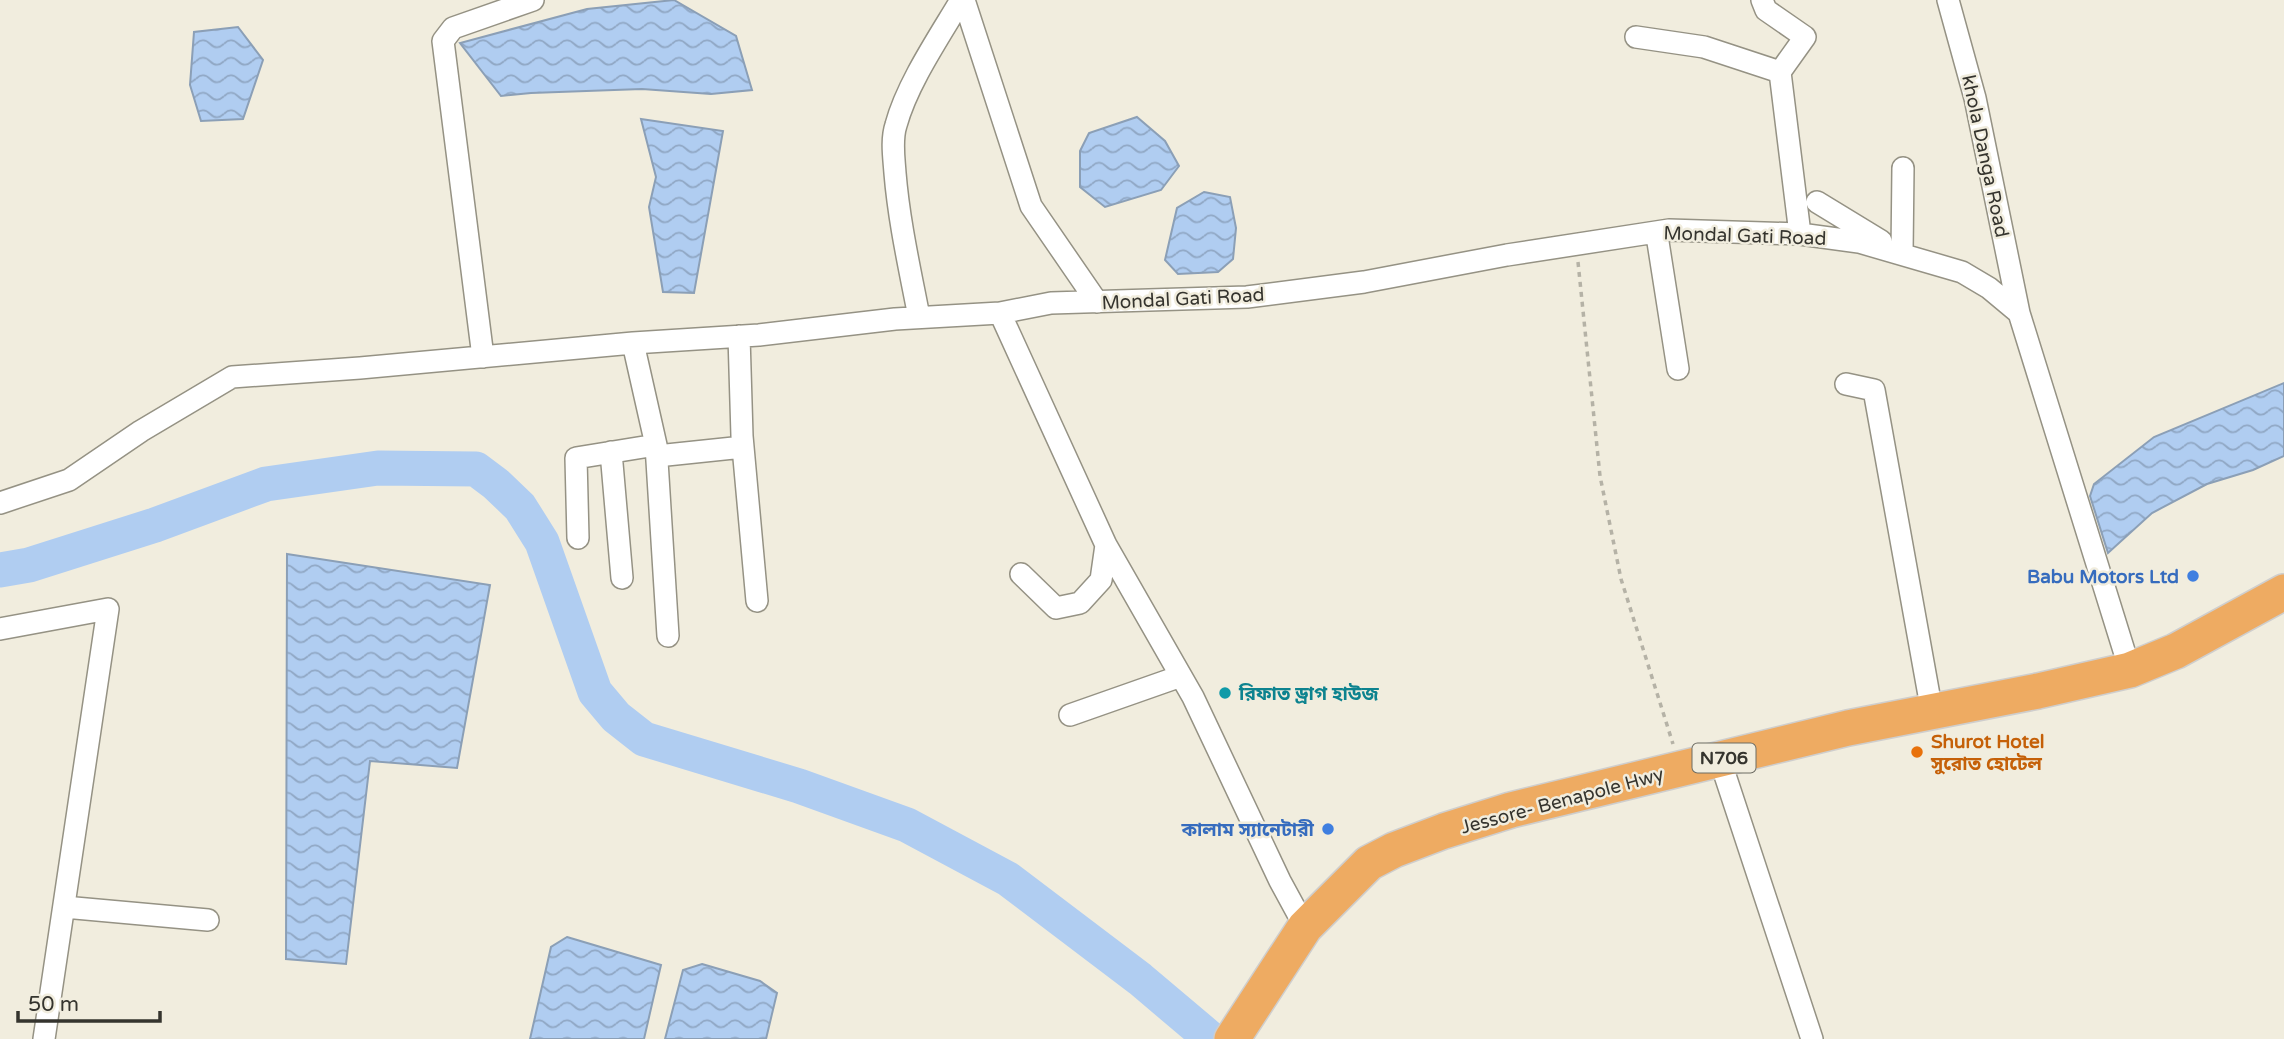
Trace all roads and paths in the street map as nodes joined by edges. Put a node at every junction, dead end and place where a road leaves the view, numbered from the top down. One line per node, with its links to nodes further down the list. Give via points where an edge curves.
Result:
1 (533, 0): 18 (street, via 453,28 443,41)
2 (962, 0): 12 (street, via 1031,206); 15 (street, via 930,52 895,126 896,184)
3 (1762, 0): 6 (street, via 1766,10 1805,37)
4 (1948, 0): 14 (street, khola Danga Road, via 1975,98)
5 (1636, 37): 6 (street, via 1704,47)
6 (1780, 72): 8 (street)
7 (1903, 168): 11 (street)
8 (1800, 234): 10 (street, Mondal Gati Road, via 1669,230); 11 (street, Mondal Gati Road); 11 (street, via 1821,195)
9 (1658, 242): 19 (street)
10 (1576, 244): 12 (street, Mondal Gati Road, via 1260,296); 38 (path, via 1600,476 1621,579)
11 (1902, 253): 14 (street, Mondal Gati Road, via 1962,272)
12 (1097, 302): 13 (street, Mondal Gati Road, via 1051,303)
13 (1000, 313): 15 (street, Mondal Gati Road); 26 (street)
14 (2020, 313): 33 (street)
15 (919, 317): 16 (street, Mondal Gati Road)
16 (739, 336): 17 (street, Mondal Gati Road); 21 (street)
17 (633, 343): 18 (street, Mondal Gati Road); 22 (street)
18 (482, 357): 24 (street, Mondal Gati Road, via 232,377 69,480)
19 (1678, 369)
20 (1846, 384): 35 (street, via 1874,390)
21 (743, 447): 22 (street); 30 (street)
22 (657, 451): 23 (street); 32 (street)
23 (611, 452): 25 (street, via 576,458); 28 (street)
24 (0, 503)
25 (578, 538)
26 (1105, 545): 27 (street, via 1101,580 1080,603 1056,608); 34 (street)
27 (1021, 574)
28 (622, 578)
29 (2284, 592): 33 (highway, Jessore- Benapole Hwy / N706, via 2176,651)
30 (757, 601)
31 (0, 629): 39 (street, via 108,609)
32 (668, 636)
33 (2130, 670): 35 (highway, Jessore- Benapole Hwy / N706)
34 (1181, 676): 36 (street); 41 (street)
35 (1932, 712): 37 (highway, Jessore- Benapole Hwy / N706)
36 (1070, 716)
37 (1720, 760): 38 (highway, Jessore- Benapole Hwy / N706); 44 (street)
38 (1682, 769): 41 (highway, Jessore- Benapole Hwy / N706, via 1511,810 1394,850 1369,863)
39 (64, 907): 40 (street); 43 (street)
40 (208, 920)
41 (1305, 927): 42 (highway, Jessore- Benapole Hwy / N706)
42 (1234, 1036)
43 (44, 1039)
44 (1812, 1039)

